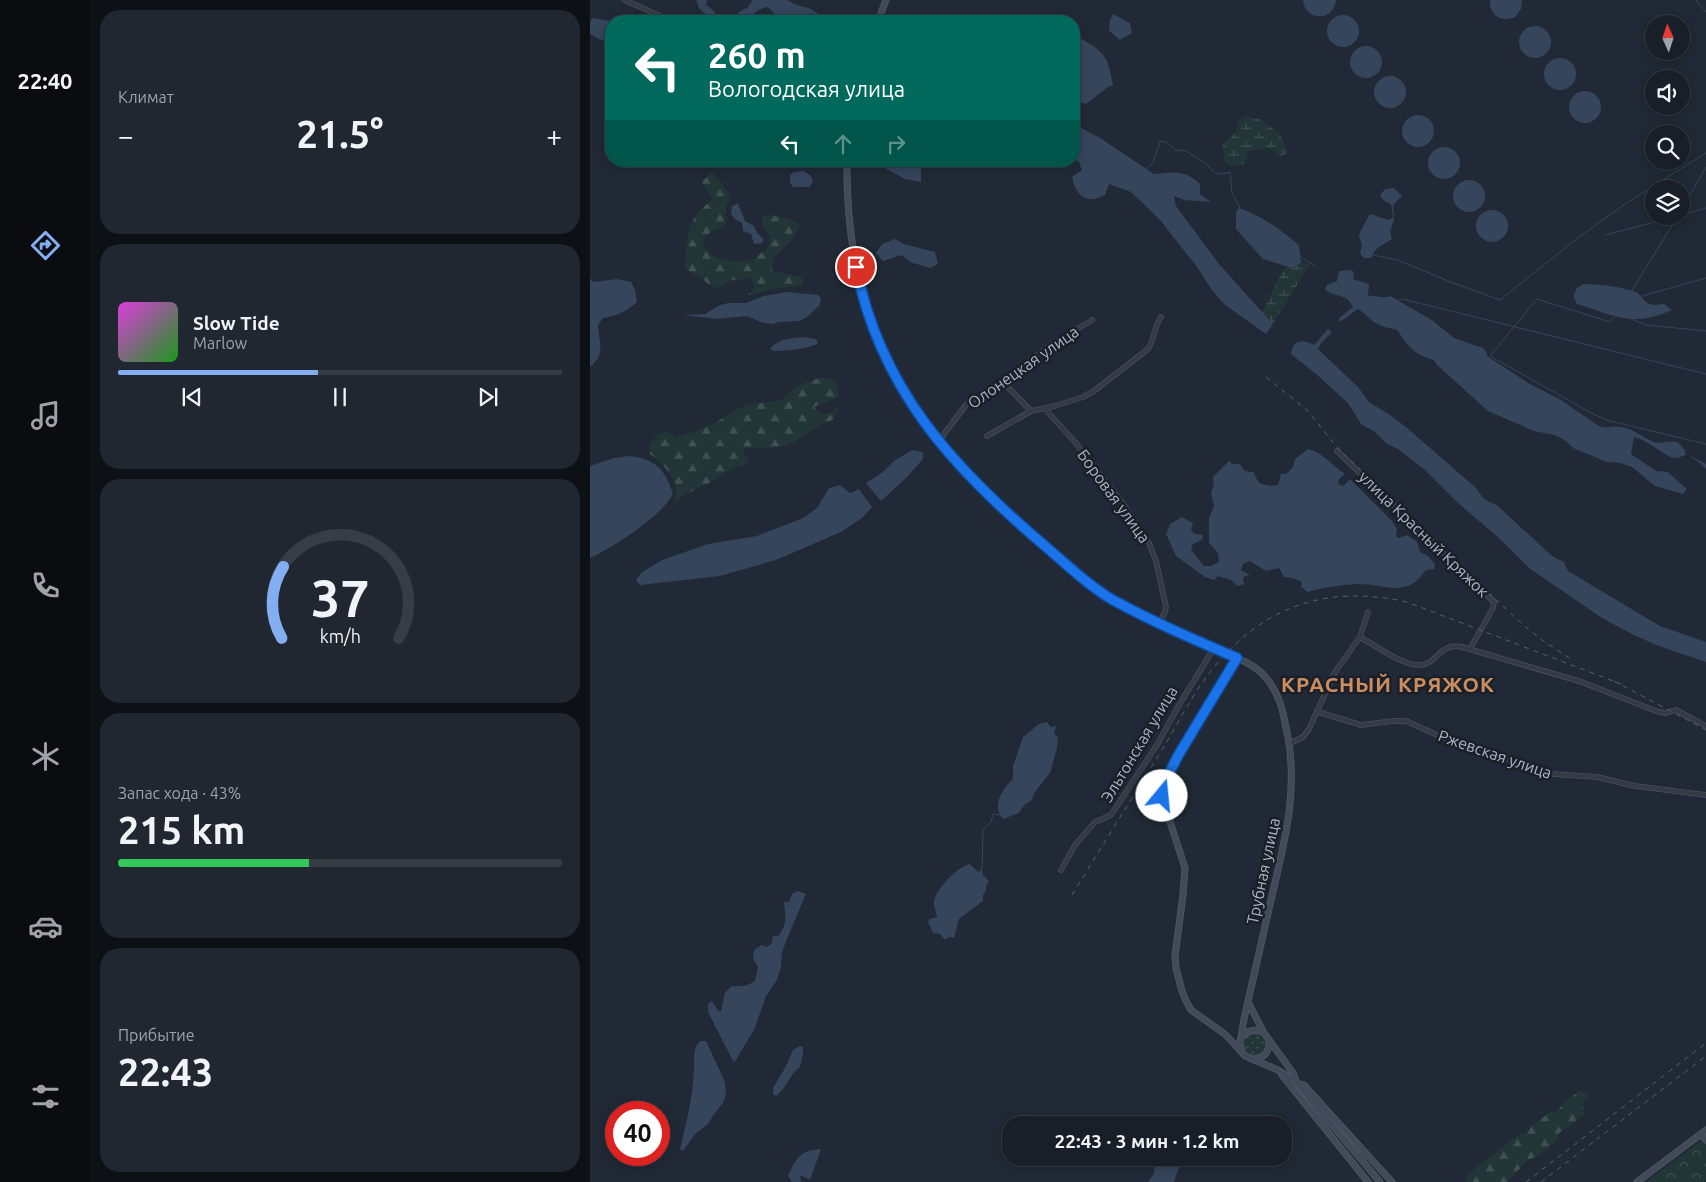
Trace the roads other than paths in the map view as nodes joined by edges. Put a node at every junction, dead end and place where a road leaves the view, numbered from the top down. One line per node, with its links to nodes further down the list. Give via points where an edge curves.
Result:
1 (626, 0): 3 (street)
2 (886, 0): 4 (main road)
3 (658, 15)
4 (880, 15)
5 (847, 167): 12 (main road, Трубная улица, via 851,241 867,309 896,379)
6 (1161, 317): 9 (street, via 1148,349 1109,380 1083,397)
7 (1092, 320): 8 (street, Олонецкая улица, via 1049,346)
8 (1002, 381): 10 (street); 12 (street, Олонецкая улица, via 966,405)
9 (1045, 409): 10 (street); 15 (street, Боровая улица, via 1096,468 1152,547 1166,606)
10 (1032, 411): 11 (street)
11 (987, 436)
12 (938, 442): 15 (main road, Трубная улица, via 1024,528 1085,579 1112,600)
13 (1337, 451): 18 (street, улица Красный Кряжок, via 1492,599 1494,608)
14 (1368, 612): 16 (street)
15 (1159, 623): 17 (main road, Трубная улица)
16 (1360, 638): 18 (street, via 1414,665 1425,664 1450,646); 20 (street, via 1339,666)
17 (1214, 648): 19 (main road, Трубная улица); 24 (street, Эльтонская улица, via 1111,815 1095,822)
18 (1470, 649): 21 (street, via 1579,681 1656,711 1676,710)
19 (1237, 658): 22 (main road, Трубная улица, via 1257,669 1270,683 1282,708); 27 (main road, via 1179,754 1164,783 1162,796 1185,868 1175,956 1182,991 1191,1010)
20 (1318, 712): 22 (street, via 1307,733); 23 (street, Ржевская улица, via 1361,724 1406,721 1446,739 1553,774 1597,777 1635,786)
21 (1706, 726)
22 (1289, 744): 25 (main road, Трубная улица, via 1292,766 1288,826)
23 (1706, 795)
24 (1061, 870)
25 (1248, 1002): 26 (main road); 28 (main road, Трубная улица)
26 (1264, 1033): 28 (main road, via 1254,1030); 29 (main road)
27 (1226, 1035): 28 (main road); 30 (main road)
28 (1242, 1037): 30 (main road)
29 (1268, 1039): 31 (main road, via 1267,1052); 33 (main road)
30 (1242, 1051): 31 (main road)
31 (1254, 1059): 32 (main road)
32 (1278, 1070): 33 (main road); 36 (main road)
33 (1297, 1083): 37 (main road); 38 (main road, via 1304,1085)
34 (1704, 1132): 35 (main road); 39 (main road)
35 (1706, 1140)
36 (1368, 1182)
37 (1380, 1182)
38 (1392, 1182)
39 (1636, 1182)

